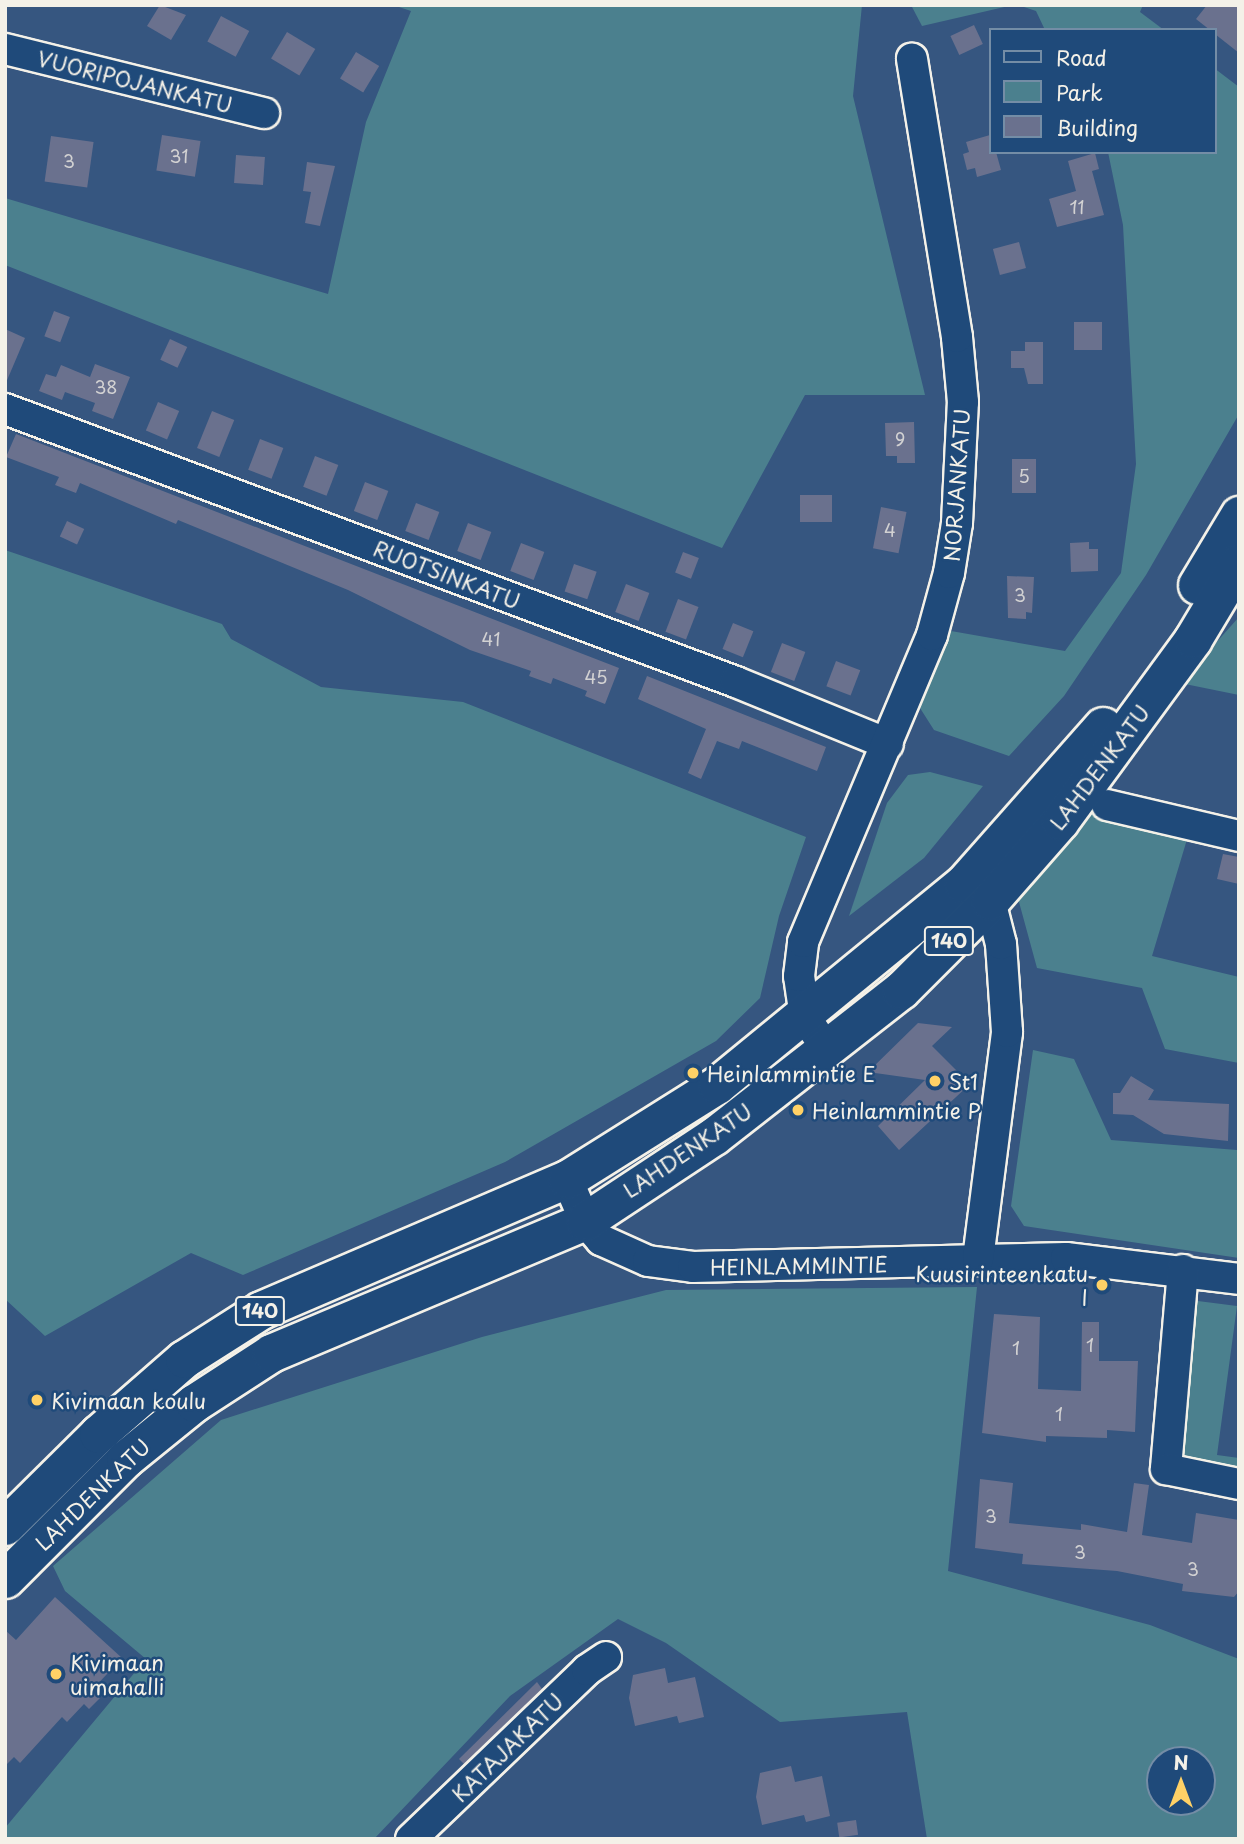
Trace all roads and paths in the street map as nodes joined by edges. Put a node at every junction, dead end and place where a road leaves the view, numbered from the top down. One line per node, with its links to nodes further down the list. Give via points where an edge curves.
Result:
1 (5, 50): 3 (street, VUORIPOJANKATU)
2 (912, 59): 7 (street, NORJANKATU, via 957,337 963,402 961,466 949,573 932,635)
3 (264, 113)
4 (5, 408): 7 (street, RUOTSINKATU, via 723,677)
5 (1239, 515): 8 (main road, LAHDENKATU)
6 (1239, 562): 8 (main road, LAHDENKATU / 140, via 1193,639)
7 (888, 744): 12 (street, NORJANKATU, via 803,942 799,976)
8 (1095, 756): 11 (main road, LAHDENKATU / 140, via 1060,821); 12 (main road, LAHDENKATU / 140, via 963,884)
9 (1107, 805): 10 (street)
10 (1239, 836)
11 (990, 901): 13 (main road, LAHDENKATU / 140, via 901,990); 16 (street, via 1001,944 1007,1032)
12 (804, 1017): 13 (street, NORJANKATU); 14 (main road, LAHDENKATU / 140, via 717,1085)
13 (826, 1048): 15 (main road, LAHDENKATU / 140, via 714,1136)
14 (567, 1180): 15 (street, HEINLAMMINTIE); 20 (main road, LAHDENKATU / 140, via 261,1310 184,1359 98,1434)
15 (585, 1221): 16 (street, HEINLAMMINTIE, via 601,1240 622,1252 648,1261 693,1266); 21 (main road, LAHDENKATU / 140, via 271,1353 174,1418 125,1458)
16 (978, 1259): 17 (street, HEINLAMMINTIE, via 1066,1258)
17 (1183, 1270): 18 (street, HEINLAMMINTIE); 19 (street, via 1166,1469)
18 (1239, 1279)
19 (1239, 1483)
20 (5, 1526)
21 (5, 1579)
22 (606, 1657): 23 (street, KATAJAKATU)
23 (411, 1839)

